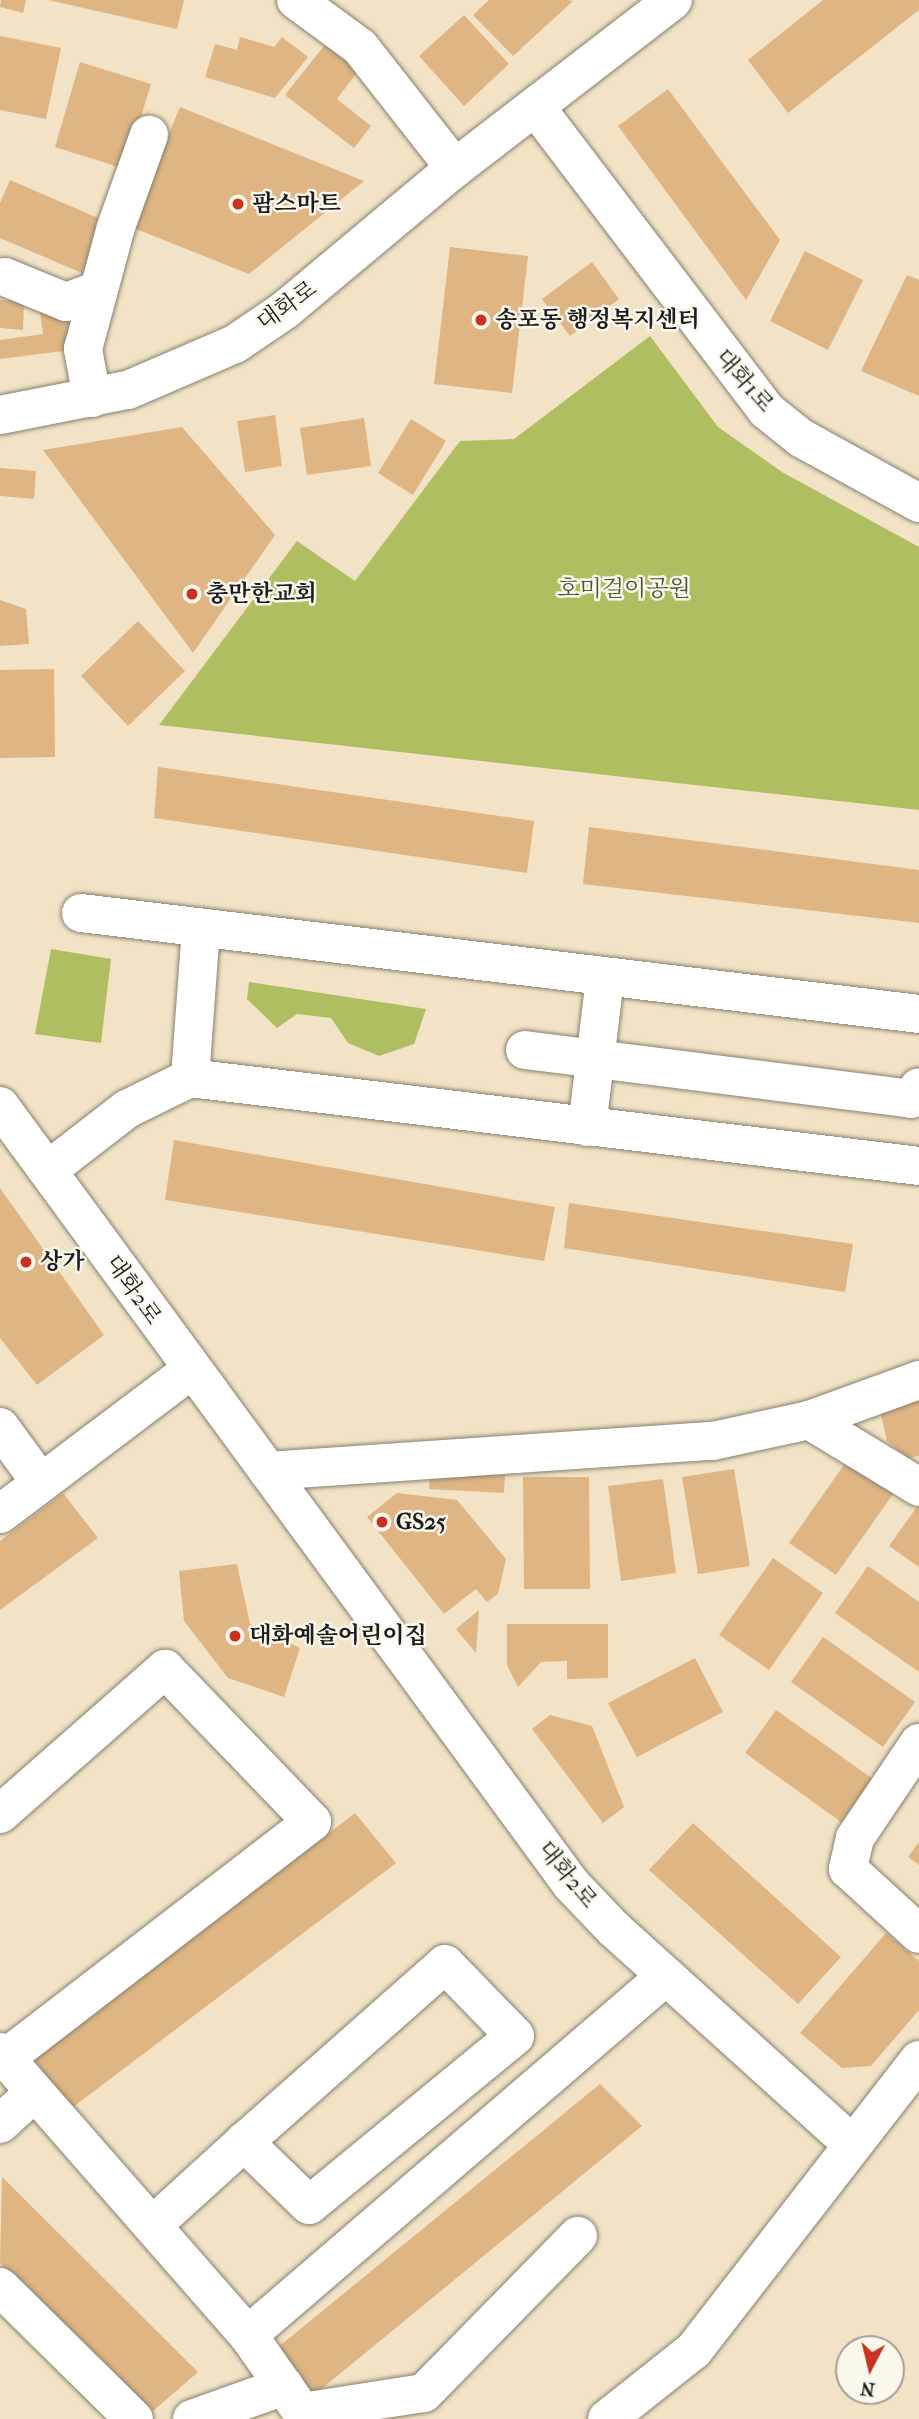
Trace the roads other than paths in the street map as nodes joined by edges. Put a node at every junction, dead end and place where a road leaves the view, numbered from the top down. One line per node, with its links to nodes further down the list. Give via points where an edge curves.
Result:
1 (296, 0): 5 (street, via 360,47)
2 (673, 0): 3 (street, 대화로)
3 (537, 109): 5 (street, 대화로); 10 (street, 대화1로, via 766,410 801,438)
4 (149, 135): 7 (street)
5 (455, 167): 8 (street, 대화로, via 330,274 235,344 188,368)
6 (5, 277): 7 (street, via 66,302)
7 (97, 291): 8 (street, via 83,349)
8 (92, 398): 9 (street, 대화로)
9 (0, 415)
10 (919, 502)
11 (81, 913): 12 (street)
12 (201, 929): 13 (street); 17 (street)
13 (605, 978): 14 (street); 16 (street)
14 (919, 1014)
15 (525, 1050): 16 (street)
16 (596, 1059): 18 (street, via 911,1099); 20 (street)
17 (190, 1078): 20 (street); 22 (street, via 127,1108)
18 (919, 1087)
19 (0, 1106): 22 (street, 대화2로)
20 (587, 1127): 21 (street)
21 (919, 1166)
22 (48, 1170): 23 (street, 대화2로)
23 (191, 1370): 27 (street, 대화2로); 28 (street)
24 (919, 1380): 25 (street)
25 (809, 1420): 27 (street, via 713,1441); 29 (street)
26 (0, 1427): 28 (street)
27 (268, 1471): 34 (street, 대화2로, via 571,1884)
28 (41, 1483): 30 (street)
29 (919, 1487)
30 (0, 1514)
31 (919, 1744): 33 (street, via 855,1839 848,1869)
32 (0, 1814): 35 (street, via 165,1670 312,1822)
33 (919, 1934)
34 (666, 1976): 40 (street, 대화2로); 44 (street, via 621,2020)
35 (3, 2055): 37 (street)
36 (919, 2060): 40 (street)
37 (36, 2092): 38 (street); 41 (street)
38 (0, 2123)
39 (244, 2142): 39 (street, via 445,1964 515,2036 309,2205); 41 (street)
40 (853, 2145): 48 (street, via 694,2350)
41 (154, 2224): 44 (street)
42 (578, 2236): 45 (street, via 424,2393 302,2412)
43 (0, 2287): 46 (street)
44 (248, 2335): 45 (street)
45 (284, 2386): 47 (street)
46 (134, 2419)
47 (192, 2419)
48 (607, 2419)

